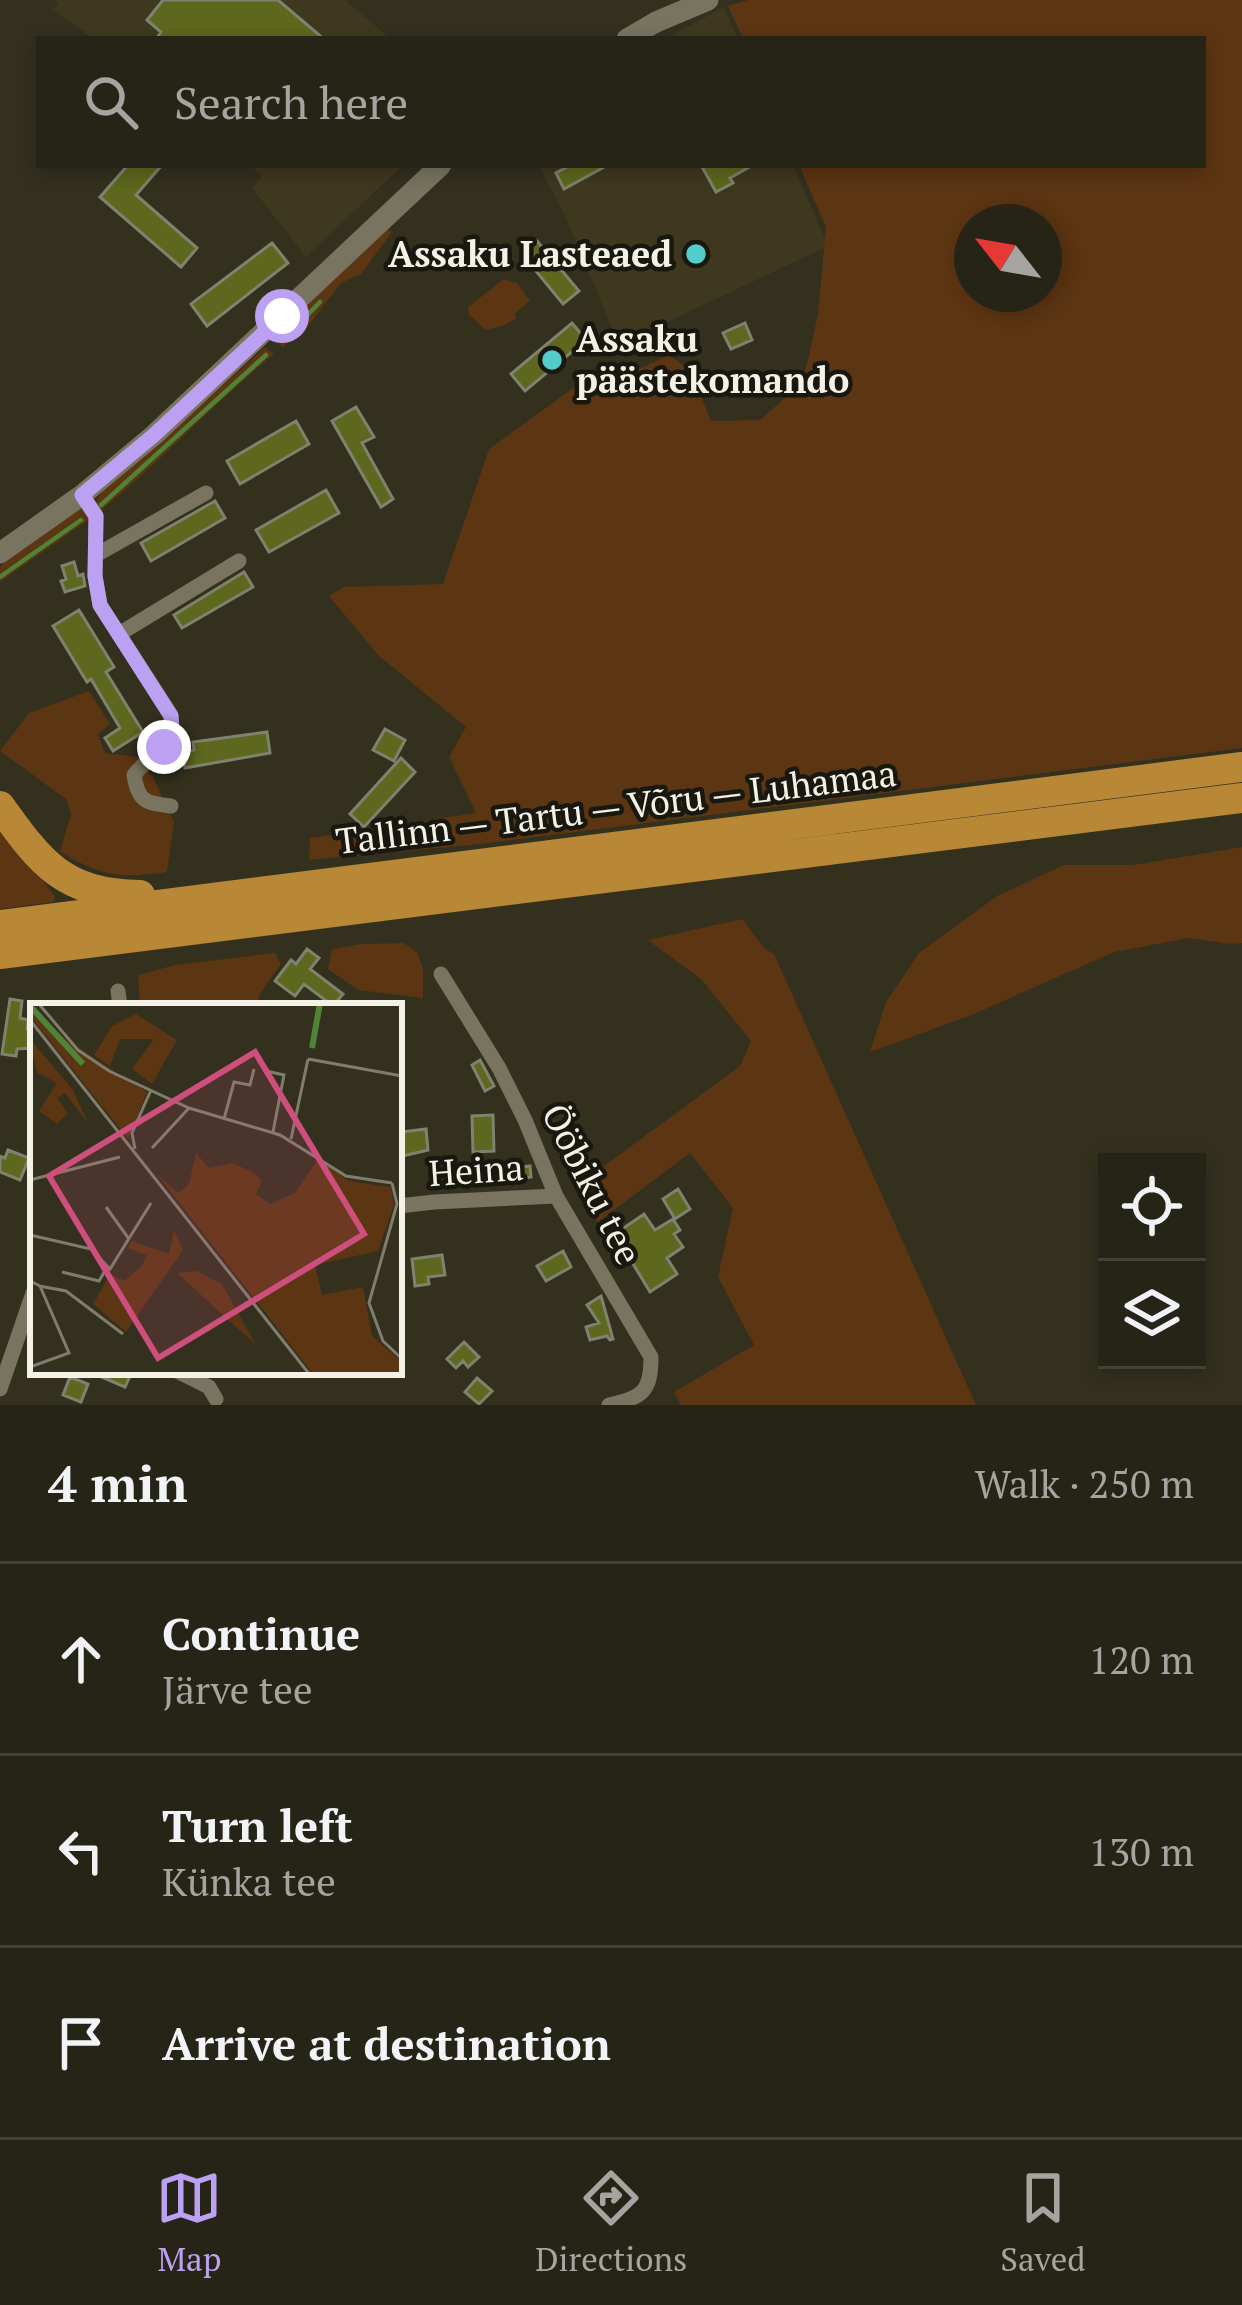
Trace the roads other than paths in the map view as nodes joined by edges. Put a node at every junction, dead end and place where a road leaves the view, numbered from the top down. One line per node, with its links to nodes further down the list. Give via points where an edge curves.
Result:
1 (708, 0): 2 (street)
2 (632, 36)
3 (438, 168): 5 (street)
4 (206, 493): 7 (street)
5 (82, 495): 6 (street); 7 (street, via 96,516)
6 (0, 553)
7 (96, 555): 9 (street, via 100,605)
8 (239, 561): 9 (street)
9 (118, 634): 13 (street, via 171,716 164,747 134,775 137,792 149,804)
10 (1242, 767): 14 (highway, Tallinn — Tartu — Võru — Luhamaa)
11 (1242, 798): 16 (highway, Tallinn — Tartu — Võru — Luhamaa)
12 (0, 806): 14 (highway, via 38,859 89,889)
13 (171, 806)
14 (224, 896): 15 (highway, Tallinn — Tartu — Võru — Luhamaa)
15 (0, 925)
16 (0, 954)
17 (442, 974): 18 (street, Ööbiku tee, via 526,1120)
18 (556, 1196): 19 (street, Heina); 24 (street, Ööbiku tee, via 652,1357)
19 (402, 1206)
20 (26, 1331): 22 (street)
21 (185, 1375): 23 (street)
22 (0, 1389)
23 (216, 1399)
24 (638, 1402): 25 (street, Ööbiku tee)
25 (609, 1405)

